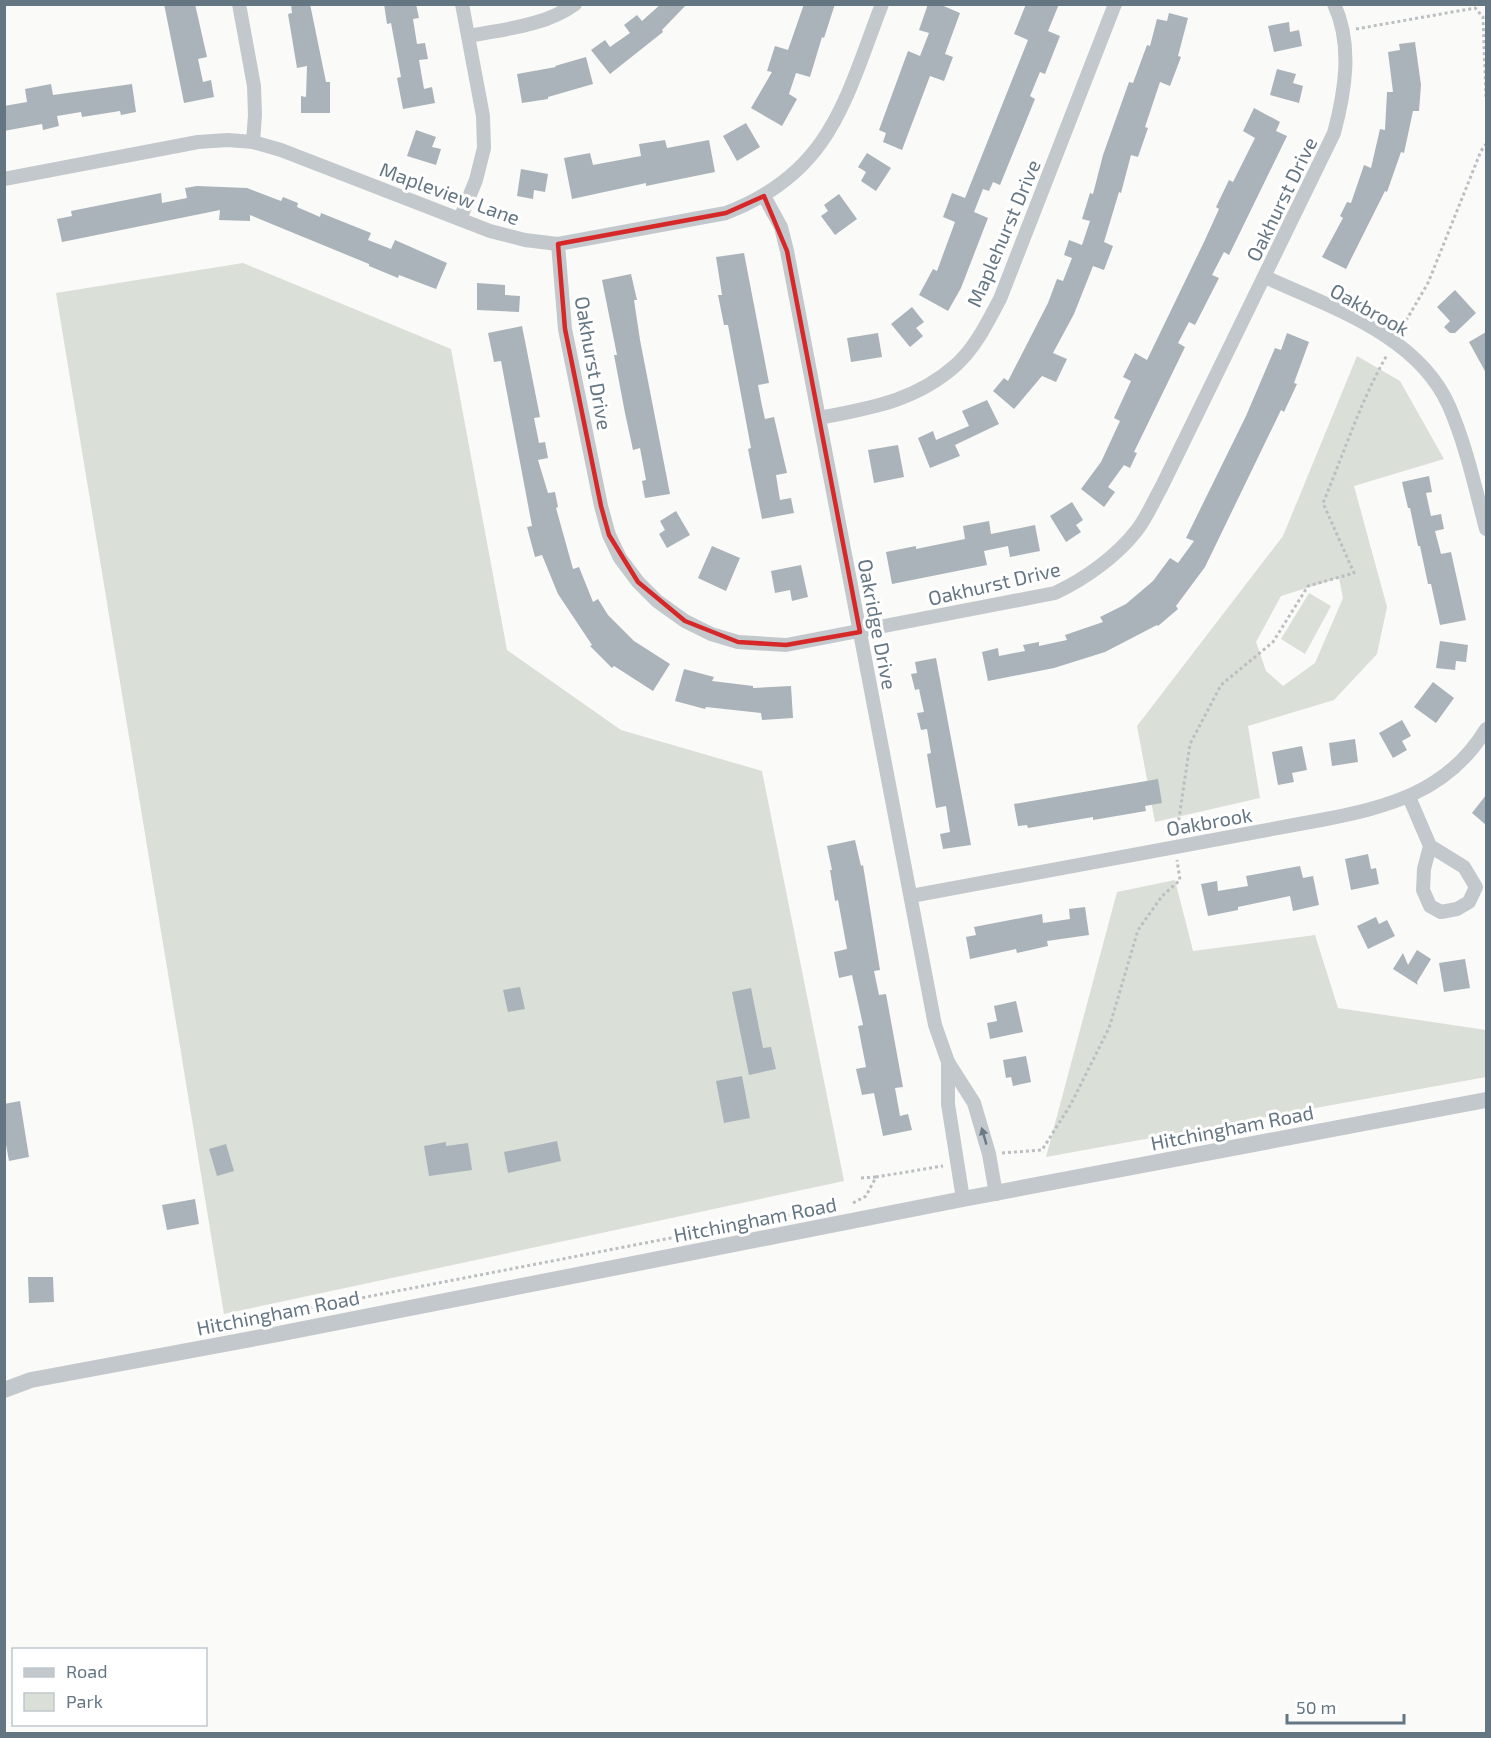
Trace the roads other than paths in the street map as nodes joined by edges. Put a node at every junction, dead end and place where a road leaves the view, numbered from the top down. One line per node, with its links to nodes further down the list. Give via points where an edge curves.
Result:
1 (238, 4): 8 (street, via 254,86)
2 (462, 4): 7 (street)
3 (575, 4): 7 (street, via 544,20)
4 (882, 4): 10 (street, Mapleview Lane, via 844,100 823,141 808,161)
5 (1115, 4): 14 (street, Maplehurst Drive, via 1000,299 979,337 958,364 906,397)
6 (1334, 4): 13 (street, Oakhurst Drive, via 1346,63 1341,107 1334,133)
7 (469, 36): 11 (street, via 483,116 484,148)
8 (253, 142): 9 (street, Mapleview Lane, via 198,142); 11 (street, Mapleview Lane)
9 (4, 179)
10 (764, 196): 12 (street, Mapleview Lane, via 726,213); 14 (street, Oakridge Drive, via 781,227 787,251)
11 (460, 219): 12 (street, Mapleview Lane, via 525,240)
12 (558, 244): 17 (street, Oakhurst Drive, via 565,329 601,506 620,558 638,582 685,621 738,642 786,645)
13 (1265, 277): 15 (street, Oakbrook, via 1355,319 1394,341 1421,363 1448,404); 17 (street, Oakhurst Drive, via 1161,488 1138,529 1117,551 1073,585 1055,593)
14 (819, 418): 17 (street, Oakridge Drive)
15 (1482, 497): 16 (street, Oakbrook)
16 (1486, 529)
17 (860, 632): 21 (street, Oakridge Drive)
18 (1486, 729): 19 (street, Oakbrook, via 1454,767)
19 (1409, 797): 20 (street); 21 (street, Oakbrook, via 1362,812)
20 (1430, 846): 20 (street, via 1423,890 1430,906 1441,912 1457,909 1469,902 1476,887 1464,867)
21 (911, 896): 22 (street, Oakridge Drive, via 936,1025)
22 (948, 1062): 24 (street, Oakridge Drive, one-way to 22, via 974,1103); 25 (street, Oakridge Drive, via 948,1104)
23 (1486, 1100): 24 (street, Hitchingham Road)
24 (996, 1194): 25 (street, Hitchingham Road)
25 (963, 1199): 27 (street, Hitchingham Road)
26 (4, 1378): 27 (street, Hitchingham Road)
27 (31, 1380): 28 (street, Hitchingham Road)
28 (4, 1390)

